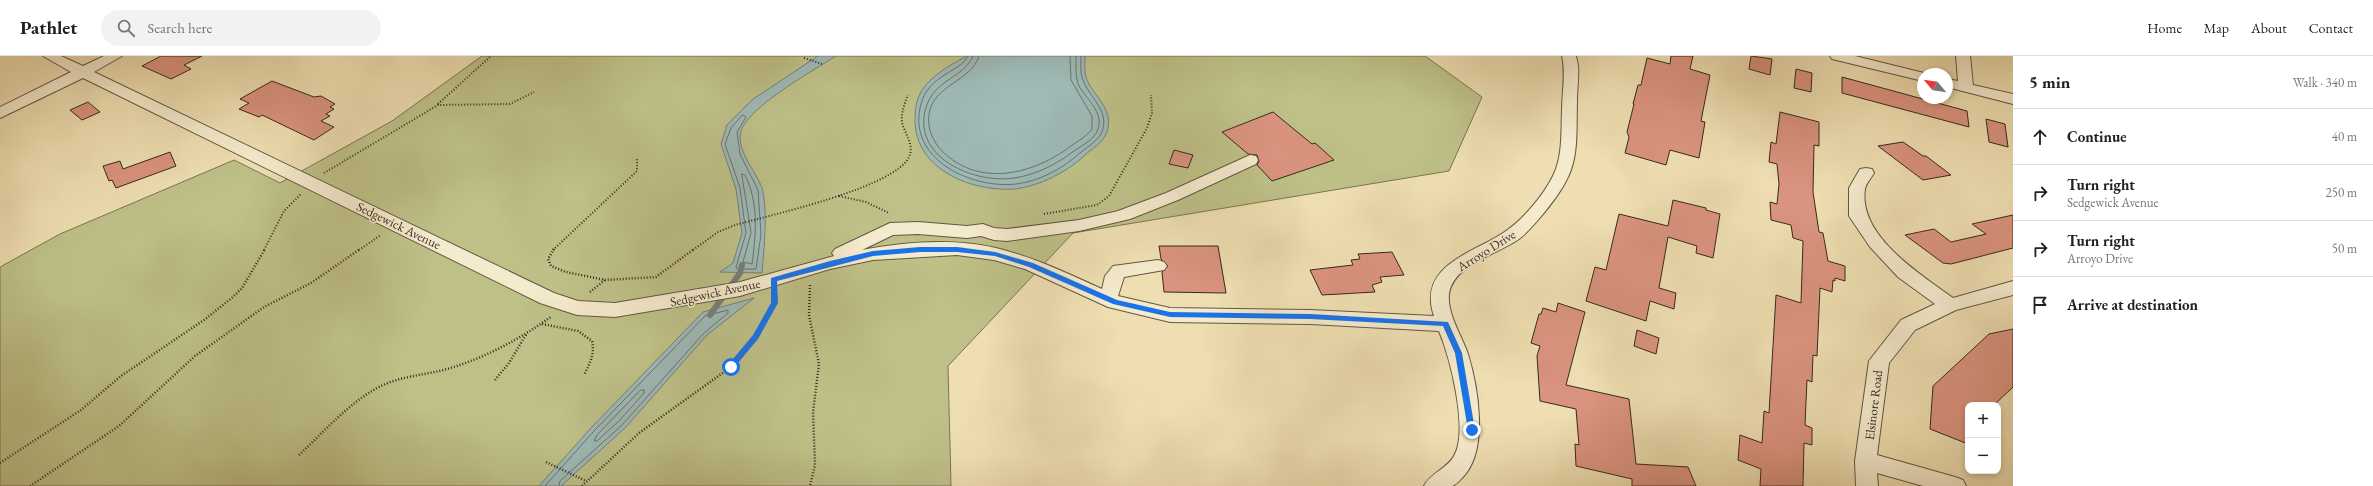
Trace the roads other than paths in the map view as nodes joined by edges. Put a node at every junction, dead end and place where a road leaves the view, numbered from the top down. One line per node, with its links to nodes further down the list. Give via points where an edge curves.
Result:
1 (50, 56): 6 (street, Sedgewick Avenue)
2 (115, 56): 6 (street)
3 (1569, 56): 19 (street, Arroyo Drive, via 1573,72 1570,91 1570,136 1564,171 1533,216 1512,236 1455,268 1444,280 1439,293)
4 (1837, 56): 7 (street)
5 (1963, 56): 9 (street)
6 (83, 71): 11 (street); 14 (street, Sedgewick Avenue, via 547,298 569,306 615,310 678,301 740,289)
7 (1917, 76)
8 (1953, 84): 9 (street)
9 (1966, 87): 10 (street)
10 (2013, 99)
11 (0, 113)
12 (1250, 160): 14 (street, via 1166,200 1116,217 1024,234 989,234 983,230 967,232 890,228 842,251)
13 (1866, 172): 18 (street, via 1857,188 1858,216 1876,243 1904,272)
14 (822, 266): 17 (street, Sedgewick Avenue, via 873,254 957,249 995,254 1031,265)
15 (1158, 266): 17 (street, via 1119,271 1114,276)
16 (2013, 288): 18 (street, Elsinore Road)
17 (1108, 299): 19 (street, Sedgewick Avenue, via 1170,315 1310,317)
18 (1950, 305): 20 (street, Elsinore Road, via 1908,325 1879,361)
19 (1446, 324): 21 (street, Arroyo Drive, via 1458,353 1472,430 1460,467 1449,478)
20 (1866, 461): 22 (street, Elsinore Road); 23 (street)
21 (1435, 486)
22 (1867, 486)
23 (1955, 486)

